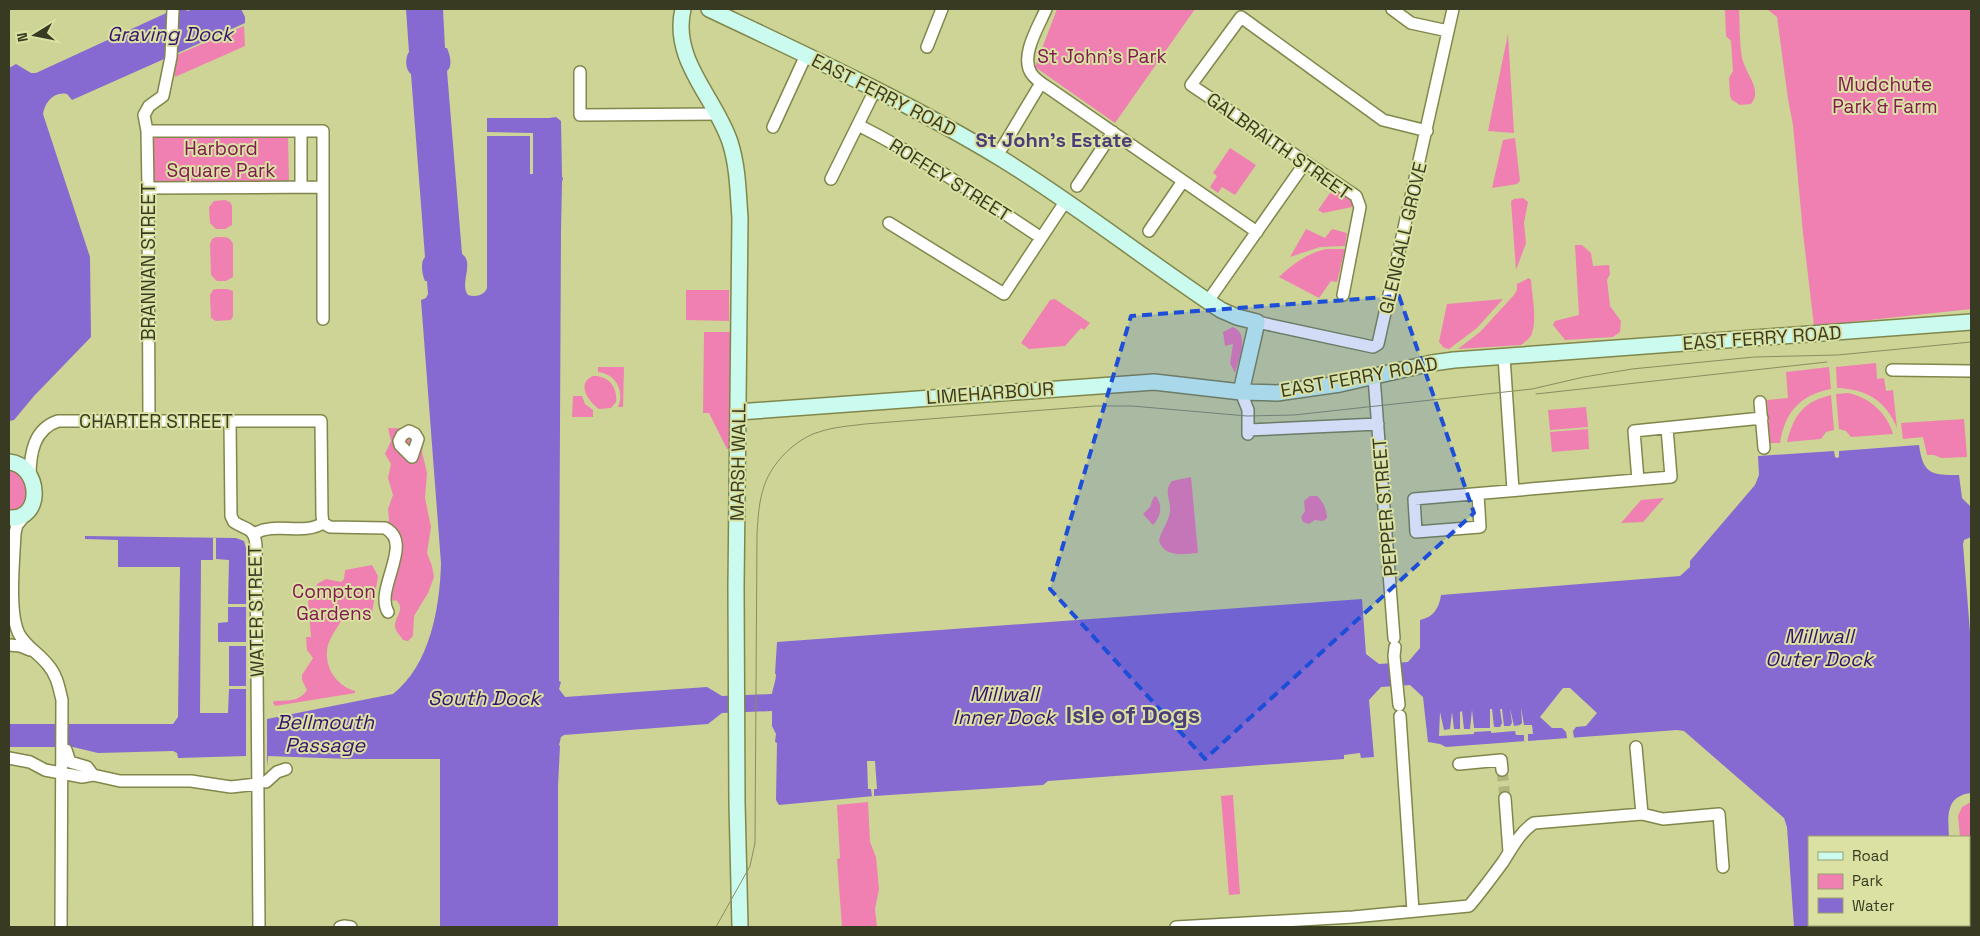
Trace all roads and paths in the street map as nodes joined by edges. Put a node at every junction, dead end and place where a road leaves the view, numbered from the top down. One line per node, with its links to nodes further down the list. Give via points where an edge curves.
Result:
1 (173, 9): 19 (street, BRANNAN STREET, via 171,57 162,96 149,106 144,115)
2 (683, 9): 14 (street, MARSH WALL, via 680,20 686,57)
3 (709, 9): 10 (street, EAST FERRY ROAD)
4 (942, 9): 9 (street)
5 (1046, 9): 12 (street, via 1030,48 1028,62 1032,74)
6 (1392, 9): 8 (street, via 1411,23)
7 (1453, 9): 8 (street, GLENGALL GROVE)
8 (1448, 31): 18 (street, GLENGALL GROVE)
9 (927, 47)
10 (806, 55): 13 (street, EAST FERRY ROAD); 16 (street)
11 (580, 72): 14 (street, via 580,115)
12 (1041, 83): 20 (street); 21 (street)
13 (876, 88): 15 (street); 29 (street, EAST FERRY ROAD, via 937,120)
14 (718, 114): 45 (street, MARSH WALL, via 737,168 740,242)
15 (858, 125): 23 (street); 33 (street, ROFFEY STREET, via 901,148)
16 (773, 126)
17 (301, 131): 19 (street); 26 (street); 27 (street, via 323,131)
18 (1426, 131): 22 (street, GALBRAITH STREET, via 1383,120 1242,17 1191,85); 37 (street, GLENGALL GROVE, via 1378,344 1373,347)
19 (147, 132): 28 (street, BRANNAN STREET)
20 (1112, 132): 24 (street); 25 (street)
21 (1002, 148)
22 (1305, 163): 32 (street); 34 (street, GALBRAITH STREET, via 1356,196 1360,207)
23 (831, 179)
24 (1183, 181): 31 (street); 32 (street)
25 (1076, 186)
26 (301, 187): 27 (street); 28 (street)
27 (323, 187): 36 (street)
28 (148, 188): 47 (street, BRANNAN STREET)
29 (1065, 202): 33 (street); 35 (street, EAST FERRY ROAD)
30 (889, 223): 33 (street, via 1004,294)
31 (1149, 231)
32 (1257, 232): 35 (street)
33 (1040, 238)
34 (1343, 295)
35 (1208, 301): 37 (street, EAST FERRY ROAD, via 1237,317)
36 (323, 319)
37 (1256, 322): 43 (street)
38 (1971, 322): 39 (street, EAST FERRY ROAD)
39 (1504, 357): 42 (street, EAST FERRY ROAD, via 1432,363); 55 (street)
40 (1892, 370): 41 (street)
41 (1971, 371)
42 (1374, 377): 43 (street, EAST FERRY ROAD, via 1285,392); 49 (street, PEPPER STREET)
43 (1241, 392): 45 (street, LIMEHARBOUR, via 1154,382 1128,383); 49 (street, via 1248,410 1248,432)
44 (1760, 402): 46 (street)
45 (738, 412): 84 (street, MARSH WALL, via 737,803)
46 (1762, 418): 50 (street); 51 (street)
47 (149, 421): 48 (street, CHARTER STREET); 53 (street, CHARTER STREET, via 52,423 39,434 32,452)
48 (230, 421): 59 (street, CHARTER STREET, via 321,421); 60 (street, WATER STREET, via 231,516 234,522)
49 (1378, 424): 79 (street, PEPPER STREET)
50 (1667, 428): 54 (street, via 1671,477); 54 (street, via 1634,431)
51 (1764, 448)
52 (9, 462): 53 (street)
53 (30, 476): 57 (street, via 35,493)
54 (1638, 480): 55 (street)
55 (1514, 490): 56 (street)
56 (1478, 494): 56 (street, via 1414,499 1416,532 1480,527)
57 (26, 514): 58 (street, via 20,518); 63 (street, via 15,533 14,618 19,633)
58 (9, 518)
59 (323, 523): 60 (street, via 312,528 266,528); 61 (street, via 330,527 385,528 392,534 395,561 383,600)
60 (254, 534): 73 (street, WATER STREET, via 257,767)
61 (388, 612)
62 (9, 645): 63 (street)
63 (32, 651): 65 (street, via 48,664 59,684)
64 (1636, 747): 76 (street)
65 (65, 755): 70 (street); 72 (street, via 72,764 87,768)
66 (9, 758): 70 (street)
67 (1459, 764): 69 (street, via 1501,760)
68 (286, 769): 73 (street)
69 (1502, 770)
70 (61, 772): 71 (street); 74 (street)
71 (75, 775): 72 (street); 74 (street)
72 (93, 775): 73 (street, via 120,781 191,781 231,786)
73 (261, 783): 81 (street, WATER STREET)
74 (61, 789): 80 (street)
75 (1505, 798): 77 (street)
76 (1642, 814): 77 (street, via 1534,823 1526,828); 78 (street, via 1663,818 1719,814)
77 (1509, 852): 79 (street, via 1469,906)
78 (1723, 867)
79 (1413, 911): 85 (street)
80 (61, 927)
81 (259, 927)
82 (340, 927): 83 (street)
83 (351, 927)
84 (740, 927)
85 (1176, 927)

